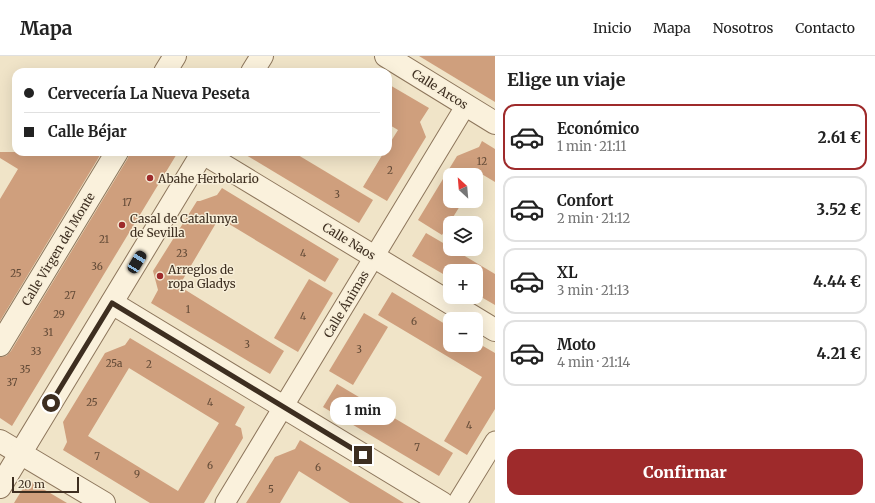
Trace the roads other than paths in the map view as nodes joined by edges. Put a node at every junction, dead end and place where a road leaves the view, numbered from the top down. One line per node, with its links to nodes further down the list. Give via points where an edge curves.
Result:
1 (174, 56): 4 (street)
2 (262, 56): 5 (street)
3 (386, 56): 6 (street, Calle Arcos)
4 (167, 68)
5 (254, 68)
6 (466, 105): 7 (street, Calle Arcos); 11 (street, Calle Ánimas)
7 (495, 123)
8 (115, 156): 14 (street, Calle Virgen del Monte)
9 (201, 156): 12 (street)
10 (208, 156): 11 (street, Calle Naos)
11 (374, 257): 13 (street, Calle Naos); 15 (street, Calle Ánimas)
12 (112, 303): 15 (street); 18 (street)
13 (495, 330)
14 (0, 345)
15 (284, 407): 21 (street, Calle Ánimas); 22 (street)
16 (0, 441): 18 (street)
17 (495, 441): 23 (street)
18 (21, 453): 19 (street); 20 (street)
19 (0, 487)
20 (104, 503)
21 (225, 503)
22 (442, 503)
23 (457, 503)

